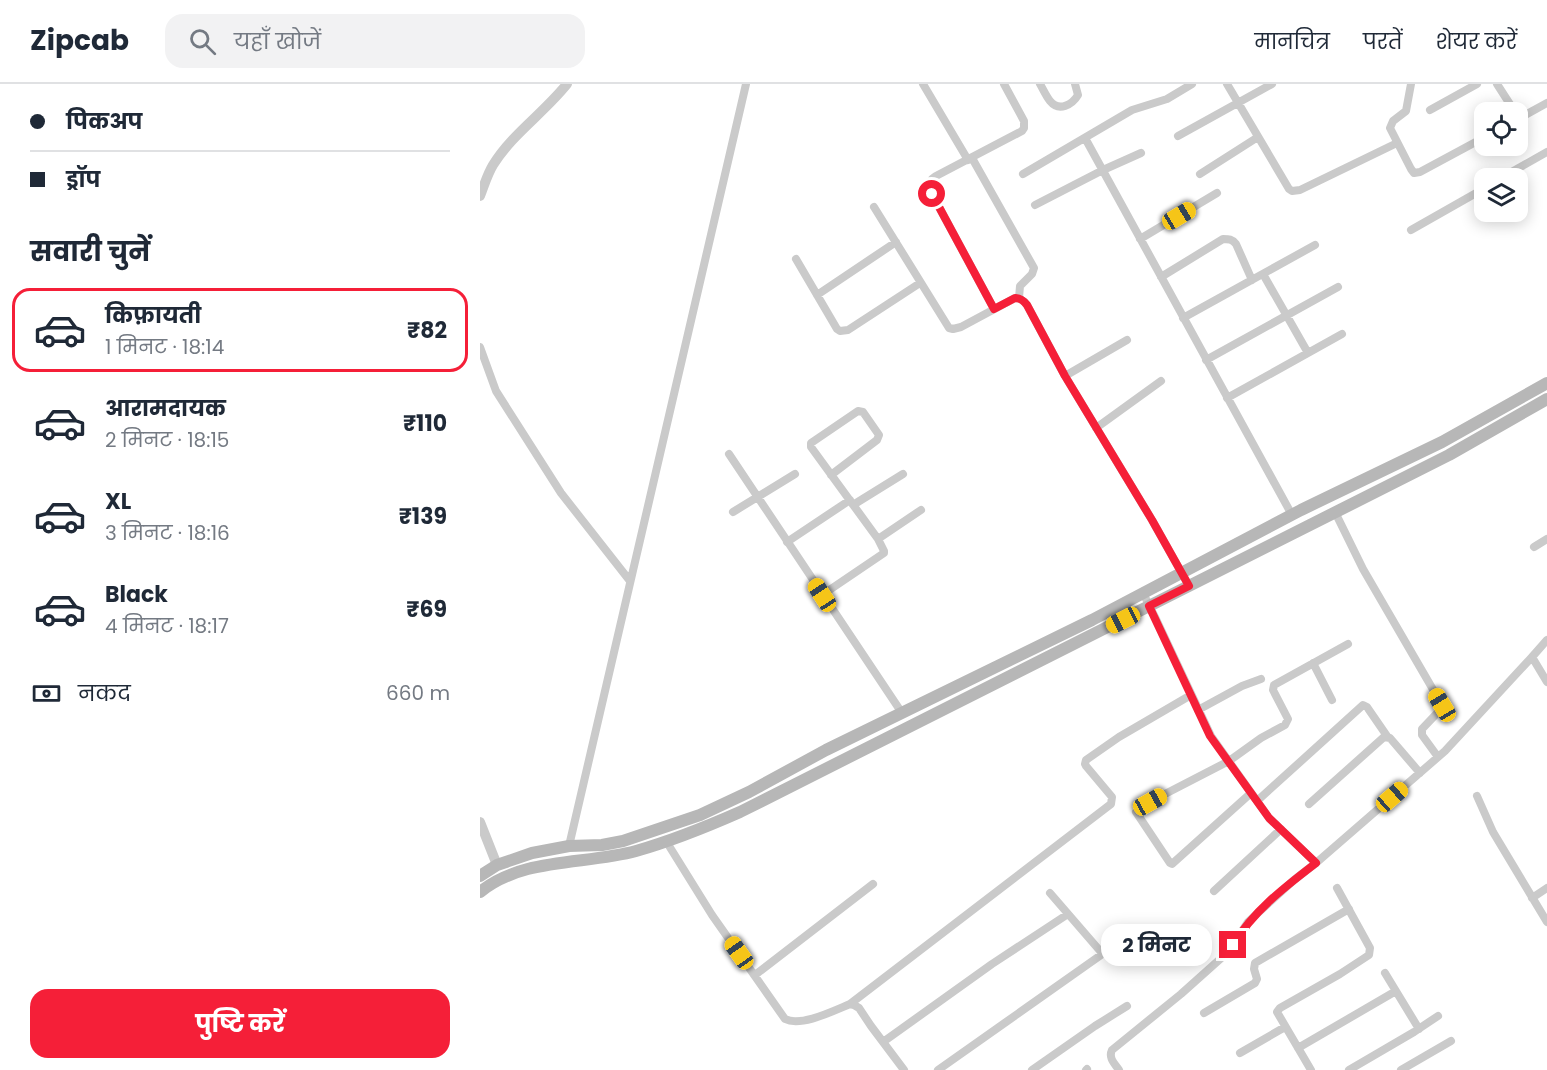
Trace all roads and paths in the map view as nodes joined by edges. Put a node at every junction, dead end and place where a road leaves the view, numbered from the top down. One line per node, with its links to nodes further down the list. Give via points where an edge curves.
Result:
1 (567, 84): 32 (street, via 500,155)
2 (746, 84): 78 (street)
3 (923, 84): 25 (street)
4 (1004, 84): 25 (street, via 1024,128)
5 (1040, 84): 6 (street, via 1050,102 1063,107 1078,95)
6 (1075, 84)
7 (1192, 84): 20 (street, via 1167,99 1132,110)
8 (1227, 84): 14 (street)
9 (1272, 84): 14 (street)
10 (1411, 84): 21 (street, via 1406,111 1391,124)
11 (1477, 84): 16 (street)
12 (1497, 84): 13 (street)
13 (1509, 102)
14 (1238, 103): 18 (street); 19 (street)
15 (1547, 103): 17 (street)
16 (1430, 110)
17 (1528, 113)
18 (1178, 136)
19 (1258, 137): 21 (street, via 1289,189 1296,192); 29 (street)
20 (1085, 138): 27 (street); 28 (street)
21 (1397, 143): 22 (street, via 1417,173)
22 (1474, 143)
23 (1547, 152): 26 (street)
24 (1141, 153): 27 (street)
25 (970, 159): 46 (street, via 1034,268 1020,286); 47 (street, via 932,179 930,187)
26 (1519, 168)
27 (1102, 170): 33 (street); 36 (street)
28 (1023, 174)
29 (1200, 174)
30 (1217, 193): 36 (street)
31 (1474, 194): 35 (street)
32 (480, 196)
33 (1035, 205)
34 (874, 207): 37 (street)
35 (1412, 230)
36 (1140, 239): 41 (street)
37 (896, 242): 43 (street); 45 (street)
38 (1315, 244): 40 (street)
39 (796, 260): 45 (street)
40 (1263, 274): 42 (street); 48 (street)
41 (1161, 277): 42 (street, via 1228,239 1236,244); 49 (street)
42 (1252, 280): 49 (street)
43 (920, 283): 45 (street, via 843,332 837,329); 47 (street, via 949,328 961,327)
44 (1338, 287): 48 (street)
45 (817, 295)
46 (1019, 298): 47 (street); 55 (street, via 1027,305)
47 (994, 309)
48 (1287, 316): 53 (street); 54 (street)
49 (1183, 318): 54 (street)
50 (1342, 334): 53 (street)
51 (1127, 340): 55 (street)
52 (480, 347): 78 (street, via 496,391 561,493)
53 (1308, 353): 58 (street)
54 (1206, 360): 58 (street)
55 (1065, 376): 60 (street)
56 (1161, 381): 60 (street)
57 (1547, 383): 61 (main road)
58 (1227, 398): 72 (street)
59 (1547, 399): 63 (main road)
60 (1096, 428): 77 (street)
61 (1442, 442): 63 (street); 72 (main road)
62 (729, 454): 67 (street)
63 (1449, 455): 71 (main road)
64 (795, 474): 67 (street)
65 (903, 474): 68 (street)
66 (831, 475): 66 (street, via 811,443 858,411 863,412 879,435 877,441); 68 (street)
67 (757, 496): 70 (street); 75 (street)
68 (851, 503): 73 (street); 75 (street)
69 (921, 510): 73 (street)
70 (733, 512)
71 (1335, 512): 79 (main road); 96 (street, via 1363,569 1442,705 1421,731)
72 (1292, 515): 77 (main road)
73 (878, 539): 81 (street, via 884,553)
74 (1547, 539): 76 (street)
75 (787, 542): 81 (street)
76 (1534, 547)
77 (1181, 573): 79 (street); 80 (main road)
78 (630, 581): 106 (street)
79 (1189, 586): 82 (main road)
80 (1143, 593): 82 (street); 92 (main road)
81 (822, 595): 92 (street)
82 (1149, 606): 89 (street); 95 (main road)
83 (1547, 640): 85 (street)
84 (1348, 644): 86 (street)
85 (1532, 657): 88 (street); 96 (street)
86 (1313, 663): 90 (street); 97 (street, via 1274,685 1288,722)
87 (1261, 679): 91 (street)
88 (1547, 682)
89 (1191, 695): 91 (street); 125 (street, via 1086,760 1086,766 1112,797 1111,804)
90 (1332, 699)
91 (1198, 710): 97 (street)
92 (902, 713): 93 (main road)
93 (861, 733): 95 (street); 106 (main road, via 700,815 622,841)
94 (1387, 736): 98 (street); 101 (street, via 1363,705); 102 (street)
95 (869, 748): 105 (main road, via 740,812)
96 (1438, 757): 98 (street)
97 (1228, 761): 99 (street); 99 (street, via 1136,811 1170,863)
98 (1420, 773): 108 (street)
99 (1251, 793): 101 (street)
100 (1477, 796): 118 (street, via 1488,823)
101 (1257, 801): 104 (street)
102 (1309, 804)
103 (480, 822): 110 (street)
104 (1281, 829): 108 (street); 115 (street)
105 (666, 841): 109 (main road, via 635,851); 123 (street)
106 (569, 846): 107 (main road)
107 (550, 850): 109 (street); 110 (main road)
108 (1316, 863): 138 (street, via 1248,922 1228,952 1112,1050 1110,1055)
109 (552, 864): 116 (main road, via 510,875)
110 (497, 865): 111 (main road)
111 (480, 876)
112 (873, 884): 123 (street)
113 (1337, 888): 119 (street)
114 (1547, 888): 118 (street)
115 (1214, 891)
116 (480, 892)
117 (1050, 893): 120 (street)
118 (1532, 898): 121 (street)
119 (1349, 909): 127 (street, via 1255,963 1255,983); 129 (street, via 1370,948 1369,955 1280,1008 1277,1012)
120 (1068, 914): 132 (street); 136 (street, via 1101,955)
121 (1547, 922)
122 (1385, 973): 124 (street)
123 (755, 975): 125 (street, via 788,1021 817,1018)
124 (1396, 991): 130 (street); 133 (street)
125 (850, 1004): 132 (street, via 859,1008)
126 (1127, 1006): 137 (street)
127 (1204, 1013)
128 (1438, 1016): 130 (street)
129 (1285, 1027): 133 (street); 134 (street)
130 (1419, 1029): 140 (street)
131 (1451, 1041): 141 (street)
132 (883, 1042): 135 (street)
133 (1298, 1048): 139 (street)
134 (1240, 1053)
135 (903, 1070)
136 (938, 1070)
137 (1032, 1070)
138 (1119, 1070)
139 (1311, 1070)
140 (1349, 1070)
141 (1401, 1070)

